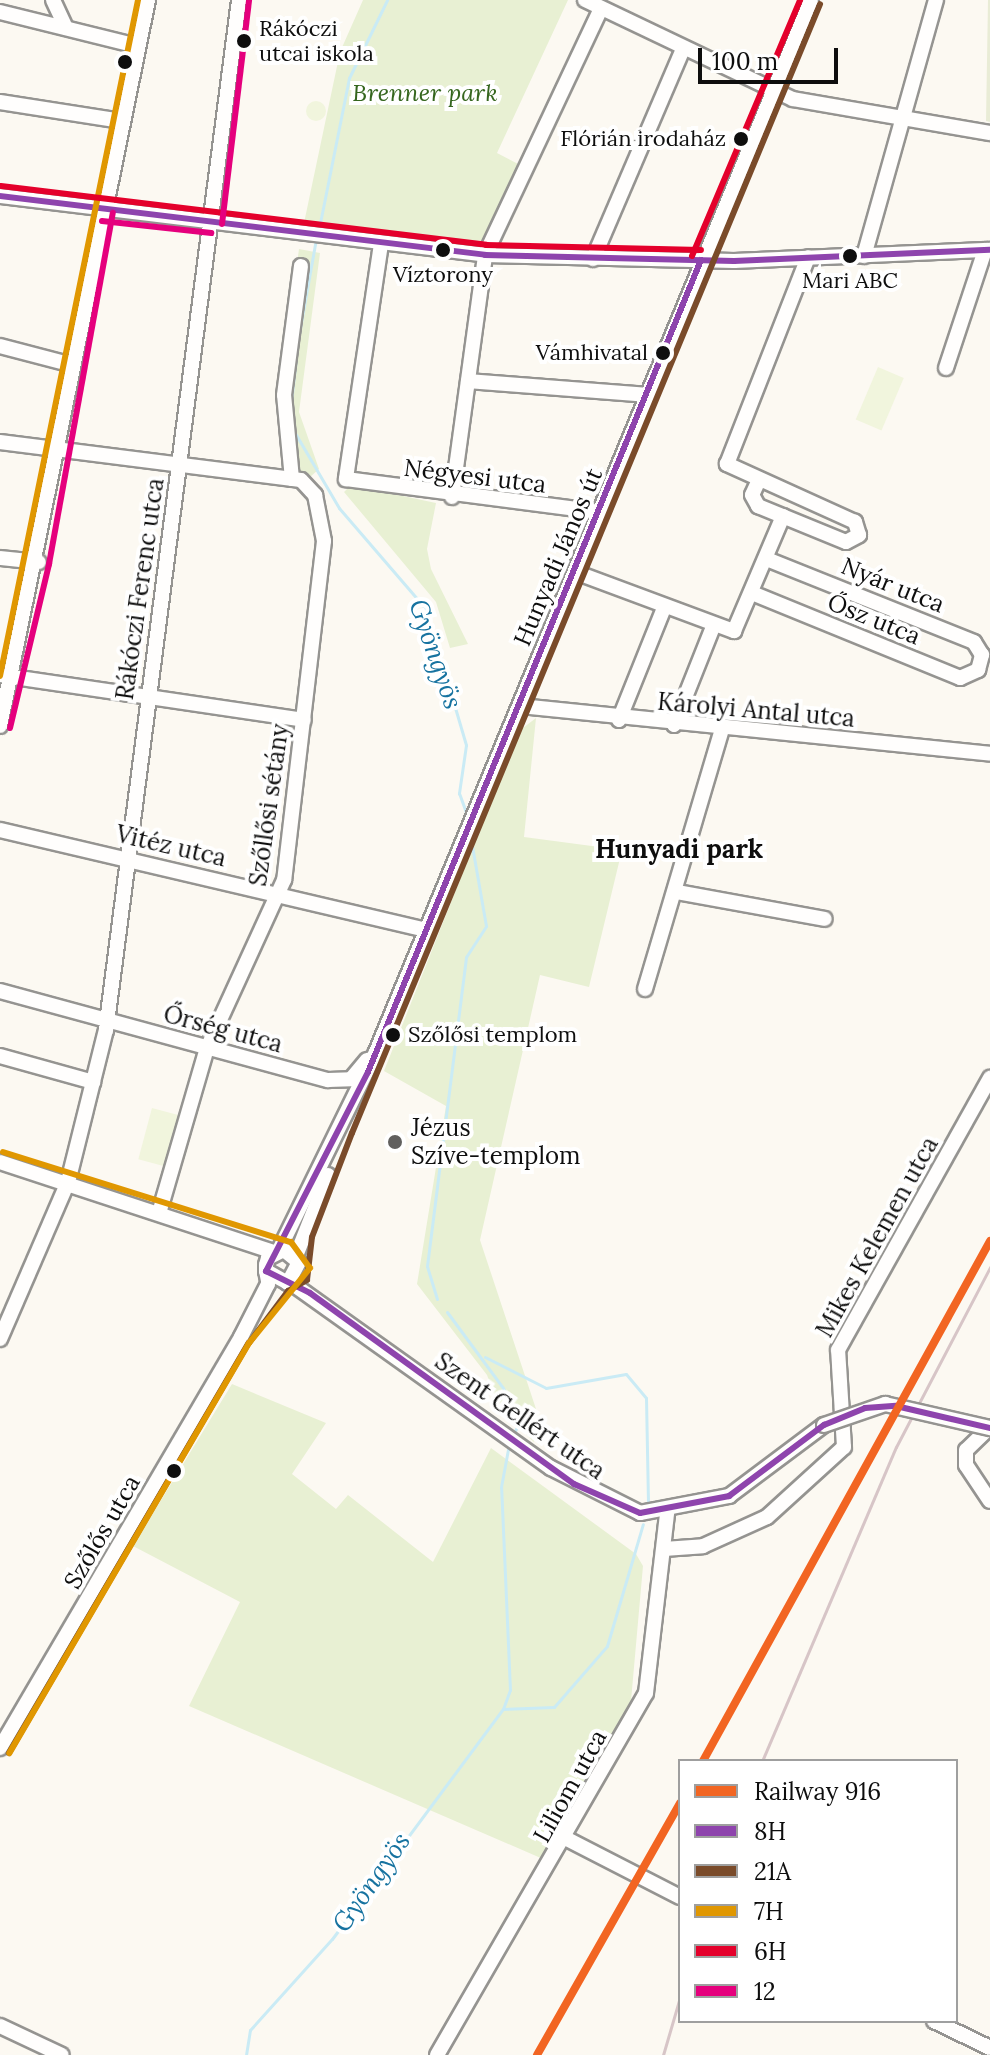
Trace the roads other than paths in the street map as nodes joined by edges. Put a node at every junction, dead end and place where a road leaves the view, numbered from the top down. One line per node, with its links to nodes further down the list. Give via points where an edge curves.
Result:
1 (53, 0): 9 (street)
2 (148, 0): 10 (street)
3 (239, 0): 19 (street, Rákóczi Ferenc utca)
4 (585, 0): 7 (street)
5 (811, 0): 12 (street, Hunyadi János út)
6 (936, 0): 14 (street)
7 (601, 9): 11 (street); 22 (street)
8 (0, 12): 9 (street)
9 (66, 28): 10 (street)
10 (137, 46): 15 (street)
11 (683, 49): 12 (street); 25 (street)
12 (772, 91): 14 (street); 26 (street, Hunyadi János út)
13 (0, 102): 15 (street)
14 (901, 118): 16 (street); 23 (street)
15 (122, 121): 18 (street)
16 (990, 133)
17 (0, 196): 18 (street)
18 (103, 211): 19 (street); 29 (street)
19 (212, 223): 20 (street); 35 (street, Rákóczi Ferenc utca)
20 (381, 244): 22 (street); 38 (street, Négyesi utca, via 346,479)
21 (987, 250): 23 (street); 30 (street)
22 (485, 255): 25 (street); 31 (street)
23 (864, 256): 24 (street)
24 (808, 257): 26 (street); 37 (street, via 727,457 731,468)
25 (593, 259): 26 (street)
26 (701, 260): 32 (street, Hunyadi János út)
27 (301, 266): 36 (street, Szőllősi sétány, via 284,395)
28 (0, 346): 29 (street)
29 (73, 365): 34 (street)
30 (946, 368)
31 (468, 381): 32 (street); 38 (street)
32 (648, 395): 39 (street, Hunyadi János út)
33 (0, 442): 34 (street)
34 (56, 450): 35 (street); 43 (street)
35 (180, 467): 36 (street); 50 (street, Rákóczi Ferenc utca)
36 (300, 482): 52 (street, Szőllősi sétány, via 326,558)
37 (758, 482): 40 (street, via 753,500); 40 (street, via 855,522 860,529 852,542)
38 (452, 497): 39 (street, Négyesi utca)
39 (600, 512): 44 (street, Hunyadi János út)
40 (783, 516): 42 (street)
41 (0, 558): 43 (street)
42 (766, 559): 45 (street); 48 (street, Nyár utca, via 974,642 982,655)
43 (39, 562): 49 (street)
44 (575, 572): 46 (street); 51 (street, Hunyadi János út)
45 (752, 593): 47 (street, via 739,626); 48 (street, Ősz utca, via 960,678)
46 (664, 608): 47 (street); 53 (street)
47 (713, 627): 54 (street)
48 (978, 670)
49 (7, 677): 50 (street); 55 (street)
50 (146, 696): 52 (street); 59 (street, Rákóczi Ferenc utca)
51 (520, 706): 53 (street, Károlyi Antal utca); 63 (street, Hunyadi János út)
52 (304, 720): 61 (street, Szőllősi sétány)
53 (619, 720): 54 (street, Károlyi Antal utca)
54 (674, 725): 56 (street, Károlyi Antal utca)
55 (0, 726)
56 (722, 729): 57 (street, Károlyi Antal utca); 60 (street)
57 (990, 754)
58 (0, 830): 59 (street, Vitéz utca)
59 (128, 857): 61 (street, Vitéz utca); 66 (street, Rákóczi Ferenc utca)
60 (677, 892): 62 (street); 64 (street)
61 (280, 895): 63 (street, Vitéz utca); 67 (street, Szőllősi sétány)
62 (825, 919)
63 (426, 930): 68 (street, Hunyadi János út)
64 (645, 989)
65 (0, 991): 66 (street, Őrség utca)
66 (107, 1021): 67 (street, Őrség utca); 72 (street, Rákóczi Ferenc utca)
67 (207, 1048): 71 (street, Őrség utca); 76 (street, Szőllősi sétány)
68 (376, 1052): 71 (street, via 351,1079); 73 (street, Hunyadi János út)
69 (0, 1056): 72 (street)
70 (990, 1078): 85 (street, Mikes Kelemen utca, via 838,1350 844,1447 767,1517 703,1546)
71 (328, 1080): 73 (street, via 342,1089)
72 (93, 1082): 75 (street, Rákóczi Ferenc utca)
73 (346, 1122): 77 (street, Hunyadi János út); 78 (street, Hunyadi János út)
74 (0, 1162): 75 (street)
75 (68, 1182): 76 (street); 81 (street, Rákóczi Ferenc utca)
76 (160, 1210): 78 (street)
77 (296, 1256): 78 (street); 79 (street)
78 (271, 1260): 79 (street, Szent Gellért utca); 80 (street, Szőlős utca, via 268,1284)
79 (290, 1279): 80 (street, Szőlős utca); 84 (street, Szent Gellért utca, via 598,1498 640,1513)
80 (241, 1337): 86 (street, Szőlős utca)
81 (0, 1339)
82 (990, 1428): 83 (street, via 966,1450 966,1465); 84 (street, Szent Gellért utca, bridge, via 880,1405 824,1425 741,1490)
83 (990, 1501)
84 (667, 1513): 85 (street, Liliom utca)
85 (664, 1549): 87 (street, Liliom utca, via 646,1693)
86 (0, 1748)
87 (567, 1839): 88 (street); 93 (street, Liliom utca)
88 (678, 1896)
89 (938, 2023): 91 (street)
90 (0, 2026): 92 (street)
91 (990, 2048)
92 (62, 2055)
93 (437, 2055)

